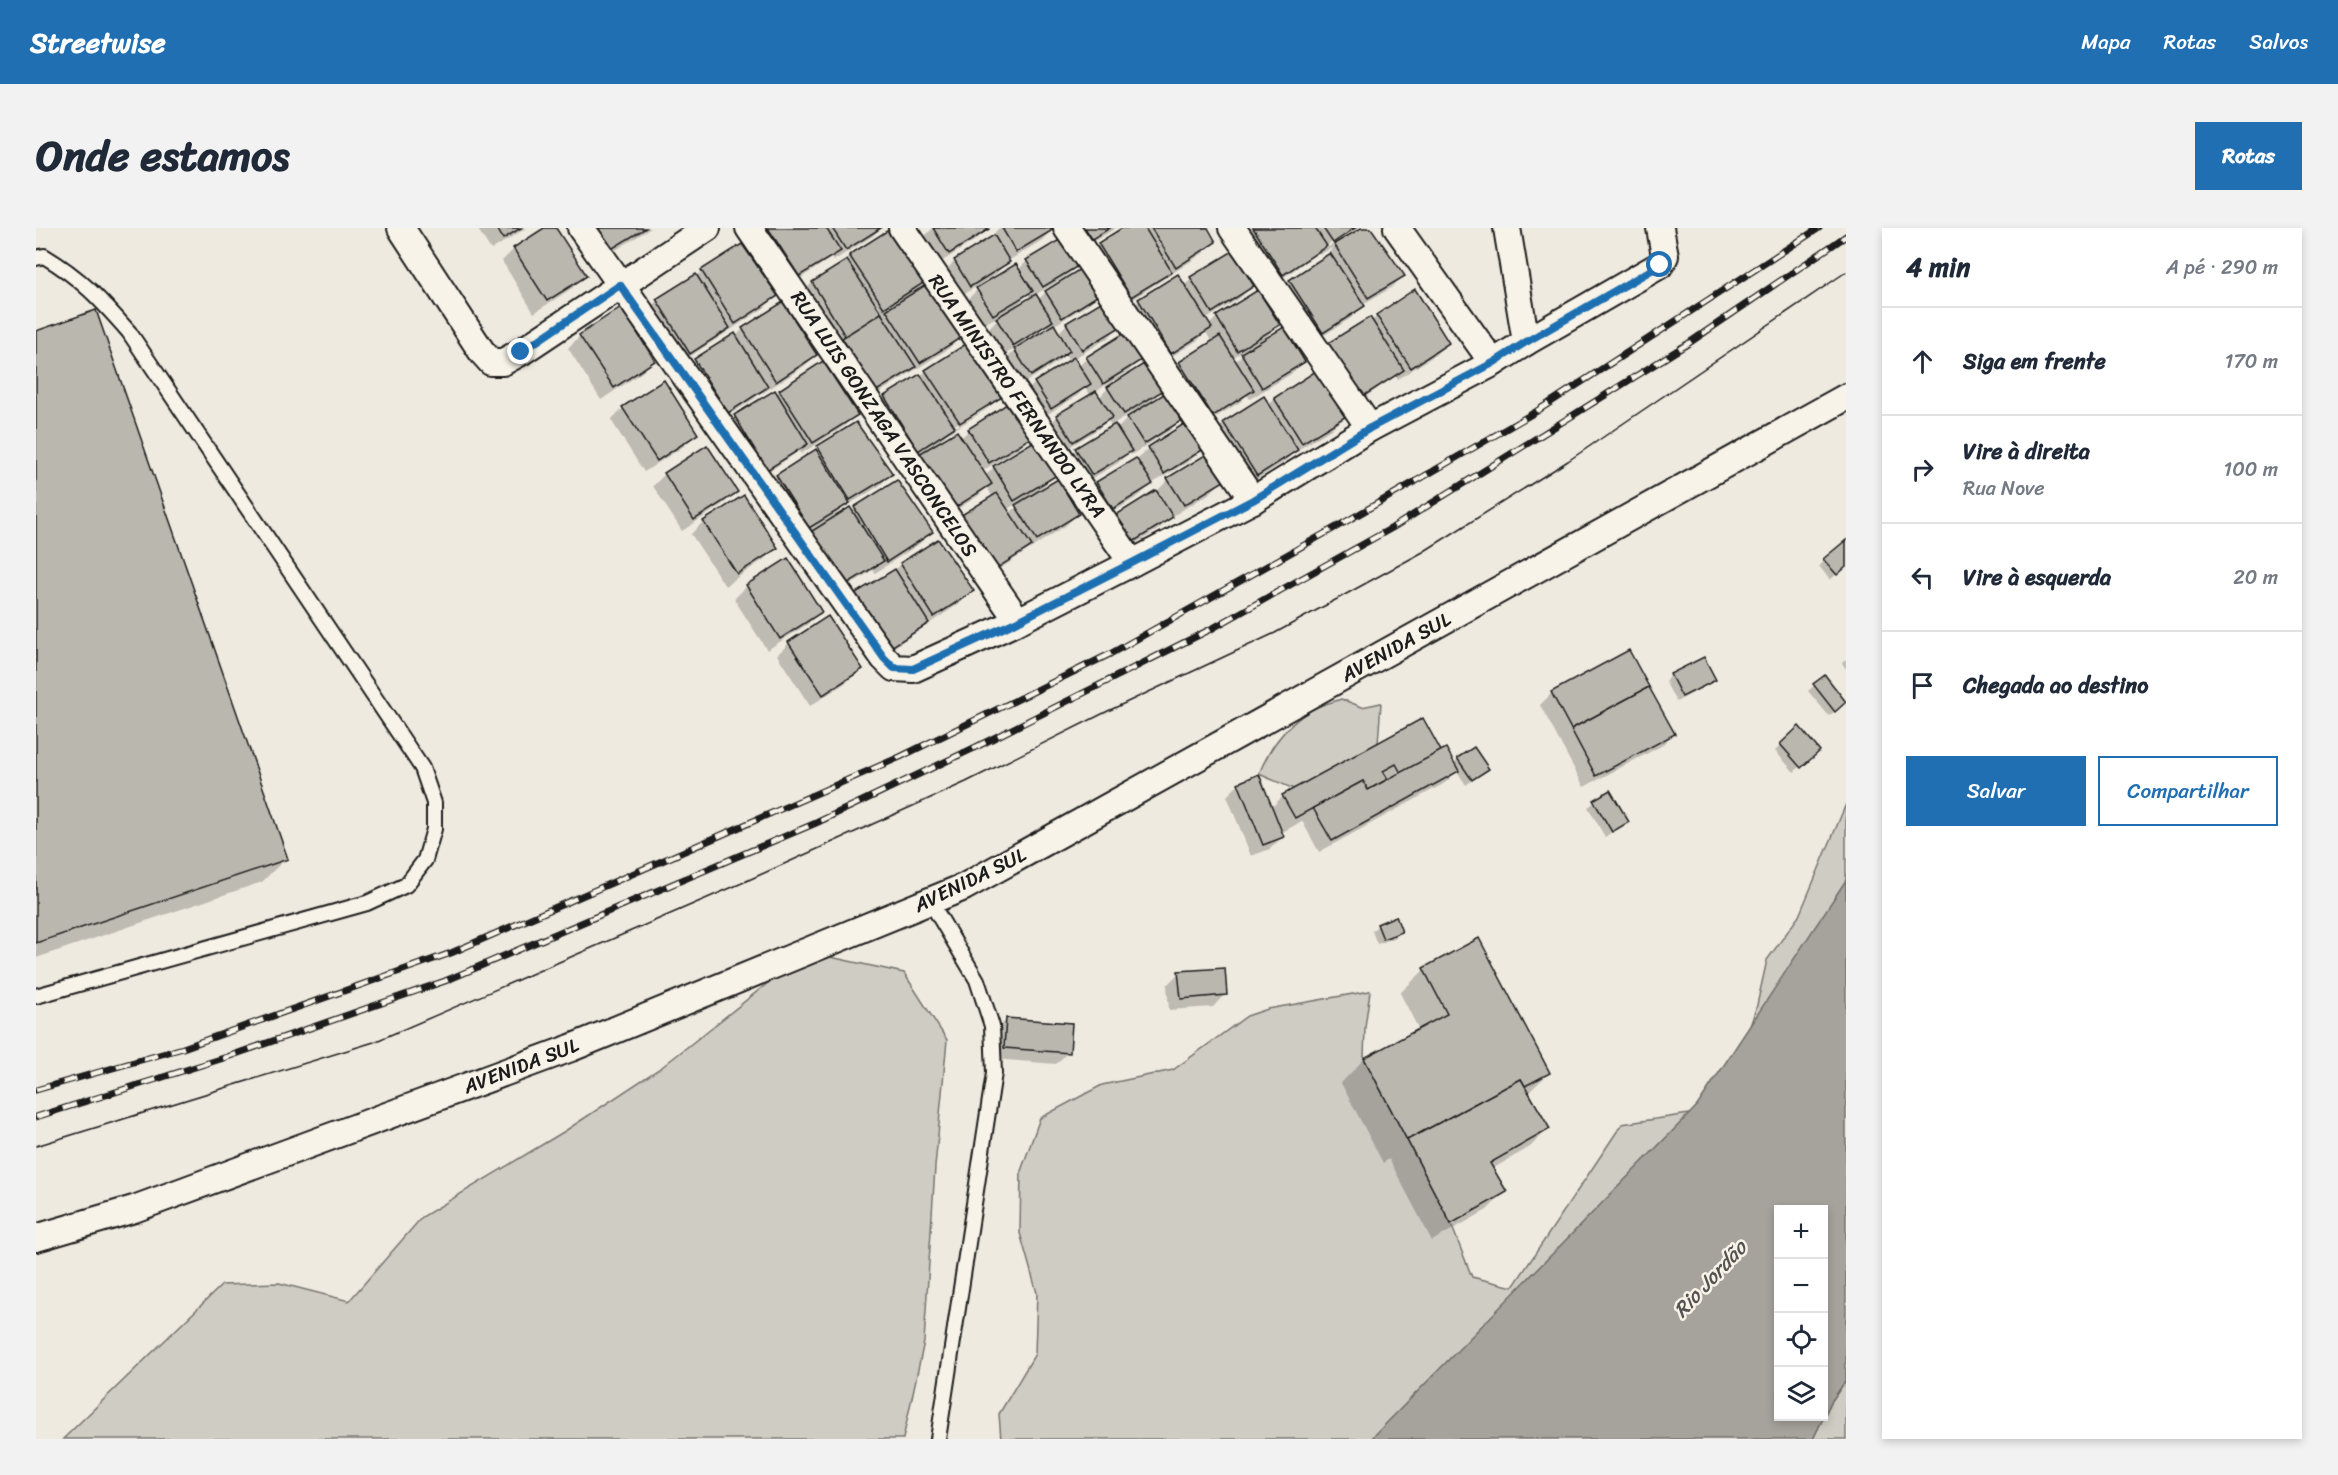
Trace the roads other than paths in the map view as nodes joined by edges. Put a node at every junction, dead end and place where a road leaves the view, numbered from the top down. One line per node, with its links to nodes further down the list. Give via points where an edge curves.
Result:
1 (400, 228): 12 (street, via 491,362 503,362 521,352)
2 (580, 228): 12 (street)
3 (707, 228): 12 (street)
4 (750, 228): 19 (street, RUA LUIS GONZAGA VASCONCELOS)
5 (902, 228): 18 (street, RUA MINISTRO FERNANDO LYRA)
6 (1067, 228): 17 (street)
7 (1232, 228): 16 (street)
8 (1397, 228): 14 (street)
9 (1508, 228): 13 (street)
10 (1660, 228): 13 (street, via 1665,256 1660,265)
11 (39, 254): 21 (lane, via 69,271 99,297 129,332 422,768 434,802 434,829 425,860 406,885 367,903)
12 (620, 285): 19 (street, via 894,668 913,669)
13 (1526, 342): 14 (street)
14 (1493, 363): 16 (street)
15 (1846, 397): 20 (street, AVENIDA SUL, via 964,887)
16 (1370, 428): 17 (street)
17 (1253, 500): 18 (street)
18 (1132, 563): 19 (street)
19 (1018, 621)
20 (930, 901): 22 (street, AVENIDA SUL, via 571,1048 134,1209); 23 (lane, via 977,980 992,1026 994,1073)
21 (36, 996)
22 (36, 1238)
23 (938, 1439)

